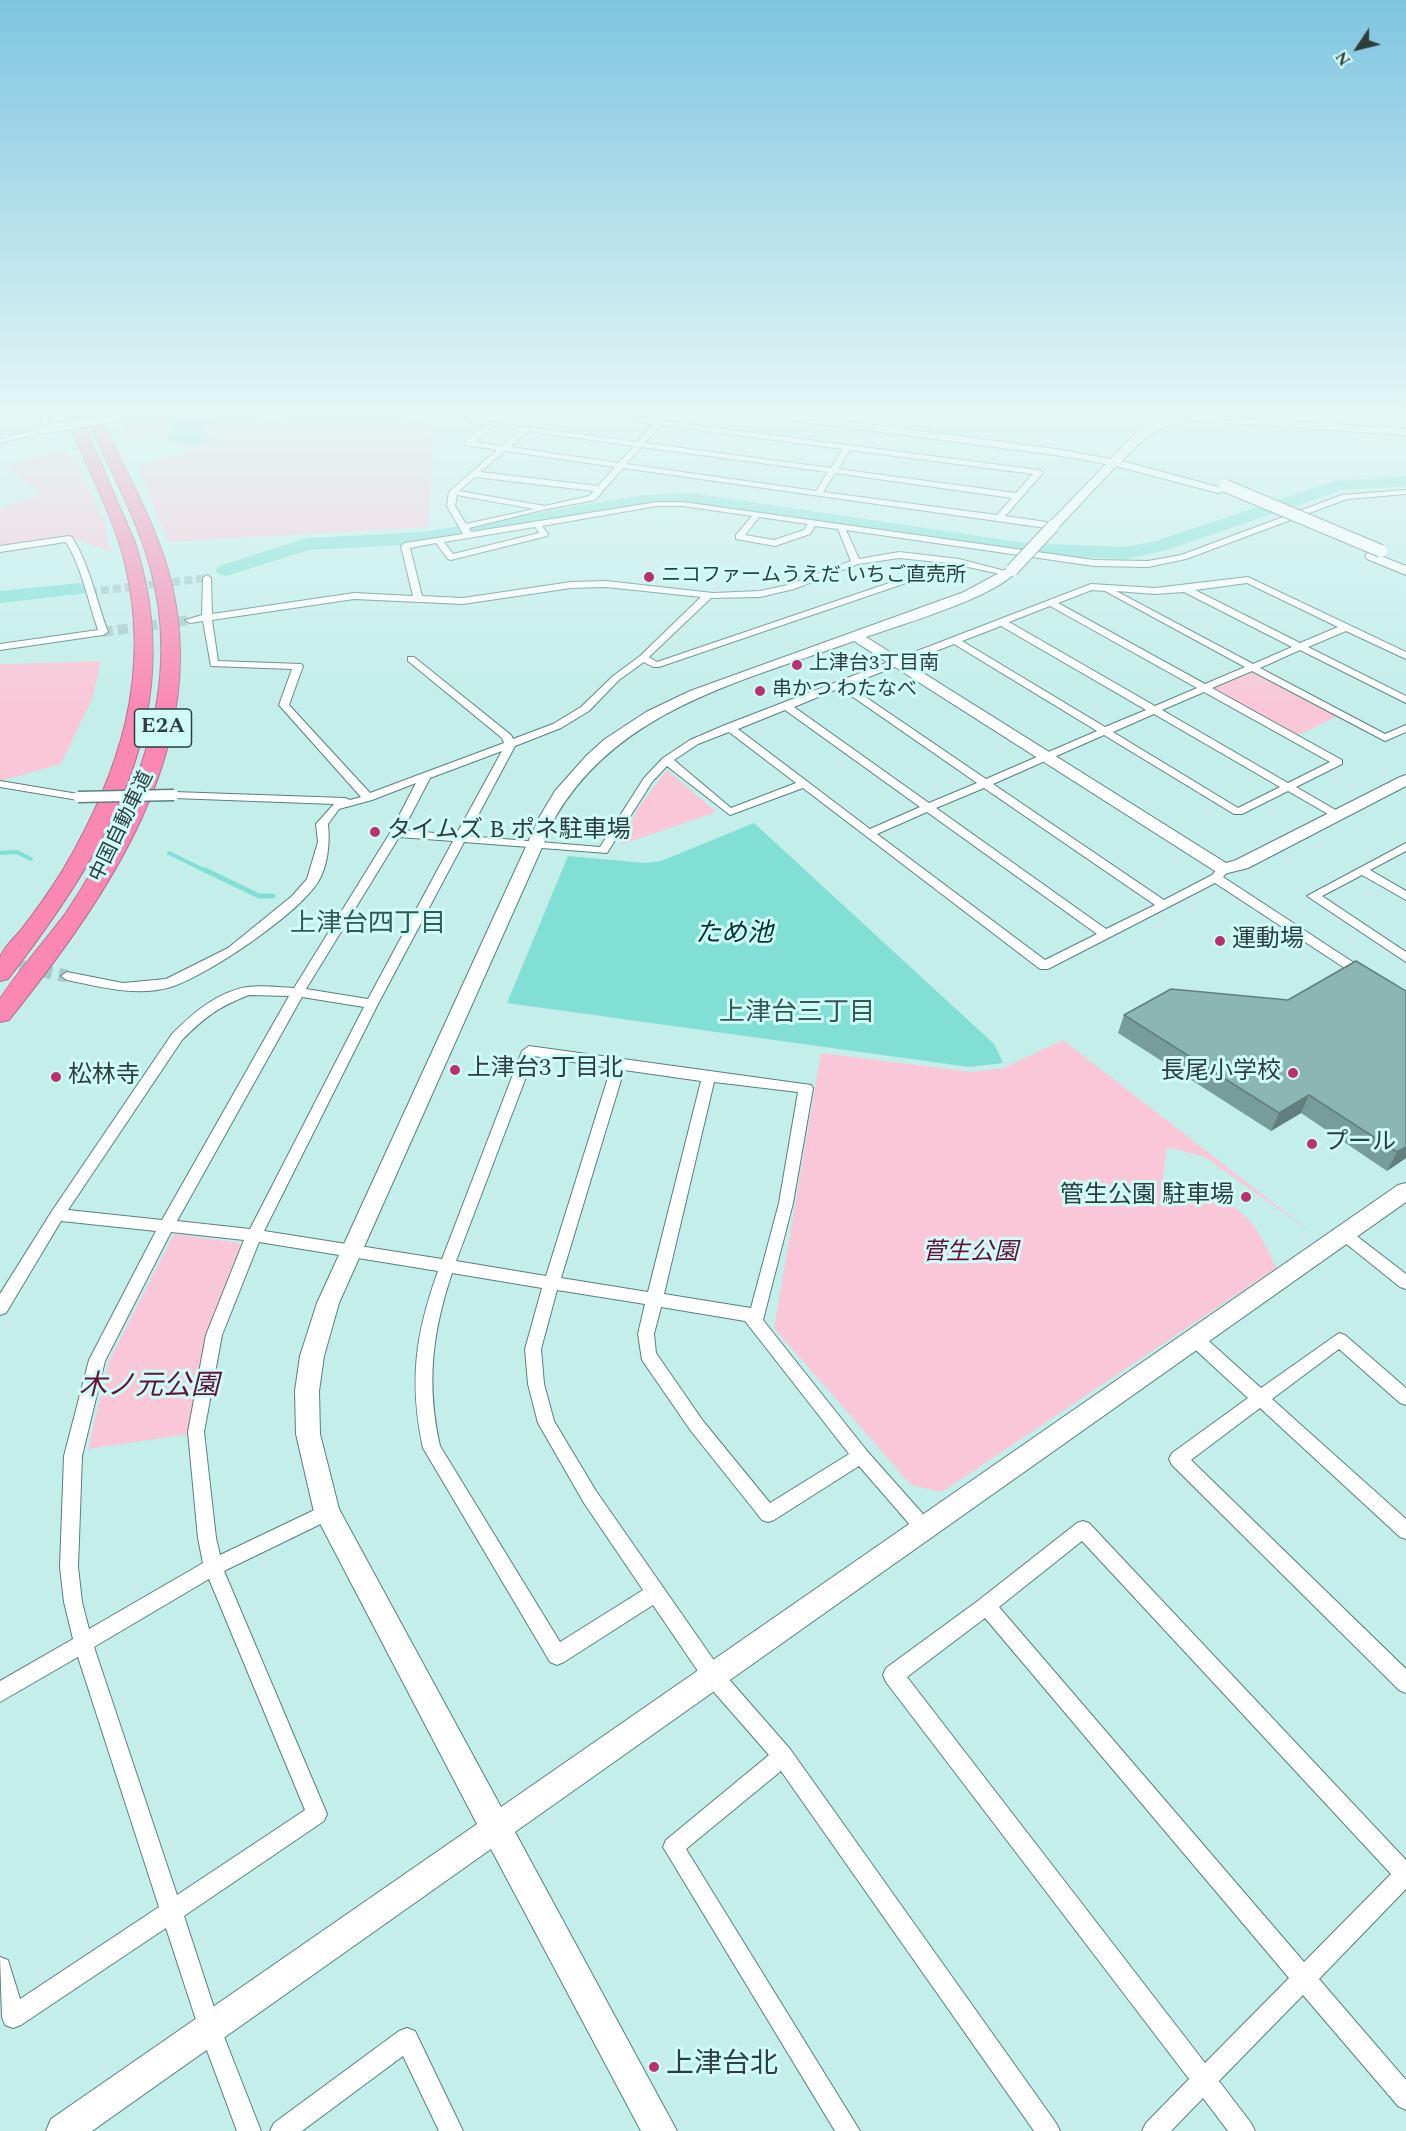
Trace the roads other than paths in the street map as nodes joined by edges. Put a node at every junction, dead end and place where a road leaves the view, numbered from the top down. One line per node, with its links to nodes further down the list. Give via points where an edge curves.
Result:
1 (113, 510): 77 (highway, 中国自動車道 / E2A, via 133,563 144,624 146,661 136,732 104,815 45,915)
2 (137, 510): 82 (highway, 中国自動車道 / E2A, via 164,587 170,620 170,692 163,731 151,773 107,867 72,921)
3 (454, 510): 18 (street)
4 (537, 510): 18 (street)
5 (618, 510): 15 (street)
6 (731, 510): 12 (street)
7 (942, 510): 13 (street)
8 (1005, 510): 13 (street)
9 (1068, 510): 17 (street)
10 (1275, 510): 21 (street)
11 (1308, 510): 16 (street, via 1183,557 1148,564 1094,563)
12 (757, 514): 14 (street); 14 (street, via 740,537 775,543 807,532)
13 (999, 518): 17 (street)
14 (813, 522): 16 (street)
15 (537, 524): 18 (street); 19 (street, via 544,534 451,557)
16 (841, 526): 22 (street)
17 (1053, 526): 26 (street, bridge)
18 (466, 531): 19 (street)
19 (439, 541): 31 (street, via 405,546)
20 (0, 549): 39 (street, via 69,539 81,559 104,632)
21 (1376, 553): 24 (street); 25 (street)
22 (856, 562): 23 (street, via 899,555); 30 (street, via 760,594)
23 (959, 562): 26 (street); 42 (street, via 656,665)
24 (1406, 562)
25 (1406, 571)
26 (1010, 572): 37 (street, via 981,590)
27 (207, 578): 33 (street)
28 (1185, 589): 29 (street); 36 (street, via 1248,580); 40 (street)
29 (1107, 590): 32 (street, via 1091,587); 45 (street)
30 (709, 596): 31 (street, via 606,584 571,585 463,601); 42 (street)
31 (418, 598): 33 (street, via 354,596)
32 (1051, 603): 35 (street); 47 (street)
33 (207, 617): 34 (street); 63 (street, via 214,664 298,666 284,705)
34 (190, 620)
35 (1001, 622): 38 (street); 50 (street)
36 (1346, 627): 40 (street); 41 (street)
37 (856, 636): 44 (street); 69 (street, via 695,693 634,725 571,781 554,805)
38 (954, 640): 44 (street); 53 (street)
39 (0, 647)
40 (1300, 647): 45 (street); 48 (street)
41 (1406, 656)
42 (642, 658): 54 (street, via 585,709 557,726)
43 (411, 659): 54 (street, via 507,737)
44 (897, 662): 46 (street); 55 (street)
45 (1253, 667): 47 (street); 52 (street, via 1385,738)
46 (840, 684): 49 (street); 61 (street)
47 (1205, 688): 50 (street); 62 (street, via 1338,762)
48 (1406, 700)
49 (785, 705): 51 (street); 64 (street)
50 (1154, 710): 53 (street); 62 (street)
51 (729, 727): 56 (street, via 694,742); 60 (street)
52 (1406, 728)
53 (1105, 732): 55 (street); 62 (street, via 1238,812)
54 (510, 745): 57 (street); 68 (street)
55 (1046, 757): 61 (street); 72 (street, via 1210,862)
56 (667, 760): 60 (street, via 730,812); 69 (street, via 648,780 603,851)
57 (425, 777): 63 (street); 66 (street)
58 (1406, 780): 65 (street)
59 (0, 784): 63 (street, bridge, via 78,797 174,795)
60 (805, 784): 67 (street)
61 (984, 784): 64 (street); 74 (street)
62 (1288, 787): 65 (street)
63 (364, 800): 78 (street, via 335,807 322,824 324,842 313,880 296,899 232,951 168,983 123,987)
64 (929, 808): 67 (street); 75 (street)
65 (1336, 815): 72 (street)
66 (396, 833): 68 (street); 80 (street)
67 (870, 833): 75 (street, via 1044,966)
68 (461, 837): 69 (street); 81 (street)
69 (536, 843): 90 (street)
70 (1406, 846): 71 (street)
71 (1362, 870): 73 (street); 76 (street, via 1313,896)
72 (1220, 873): 74 (street); 79 (street)
73 (1406, 896)
74 (1162, 904): 75 (street)
75 (1106, 935)
76 (1406, 958)
77 (0, 973)
78 (67, 976)
79 (1376, 982)
80 (298, 992): 81 (street); 86 (street, via 248,991 218,1002 196,1018 177,1037); 87 (street)
81 (372, 1004): 89 (street)
82 (0, 1014)
83 (619, 1064): 84 (street); 91 (street, via 528,1051); 92 (street)
84 (709, 1077): 94 (street); 96 (street, via 806,1088 786,1203 757,1316)
85 (1406, 1191): 88 (street)
86 (57, 1215): 87 (street); 95 (street)
87 (166, 1227): 89 (street); 107 (street, via 97,1360 73,1456 69,1567)
88 (1344, 1234): 93 (street); 97 (street)
89 (254, 1235): 90 (street); 104 (street, via 214,1335 196,1432)
90 (352, 1252): 91 (street); 101 (street, via 321,1321 307,1391 308,1434)
91 (447, 1268): 92 (street); 105 (street, via 423,1360 424,1422 432,1448 557,1655)
92 (551, 1283): 94 (street); 105 (street, via 533,1349 536,1384 546,1423 590,1497)
93 (1406, 1283)
94 (656, 1300): 96 (street); 100 (street, via 646,1334 648,1355 697,1426 768,1514)
95 (0, 1308)
96 (750, 1315): 100 (street)
97 (1195, 1339): 98 (street); 102 (street)
98 (1260, 1398): 99 (street, via 1339,1340); 103 (street); 109 (street, via 1178,1459)
99 (1406, 1398)
100 (861, 1456): 102 (street)
101 (327, 1512): 104 (street); 112 (street)
102 (924, 1528): 108 (street)
103 (1406, 1531)
104 (213, 1567): 107 (street); 114 (street, via 316,1814)
105 (656, 1593): 108 (street)
106 (986, 1606): 113 (street, via 1083,1529); 116 (street); 118 (street, via 893,1675)
107 (83, 1641): 110 (street); 114 (street)
108 (713, 1677): 111 (street); 112 (street)
109 (1406, 1683)
110 (0, 1692)
111 (783, 1756): 125 (street, via 673,1847); 126 (street)
112 (495, 1827): 117 (street); 124 (street)
113 (1406, 1875): 116 (street)
114 (172, 1910): 115 (street, via 13,2017); 117 (street)
115 (0, 1968)
116 (1304, 1978): 118 (street); 119 (street)
117 (210, 2028): 120 (street); 121 (street)
118 (1204, 2080): 127 (street); 128 (street)
119 (1406, 2098)
120 (63, 2131)
121 (249, 2131)
122 (282, 2131): 123 (street, via 407,2039)
123 (451, 2131)
124 (660, 2131)
125 (848, 2131)
126 (1048, 2131)
127 (1154, 2131)
128 (1243, 2131)

